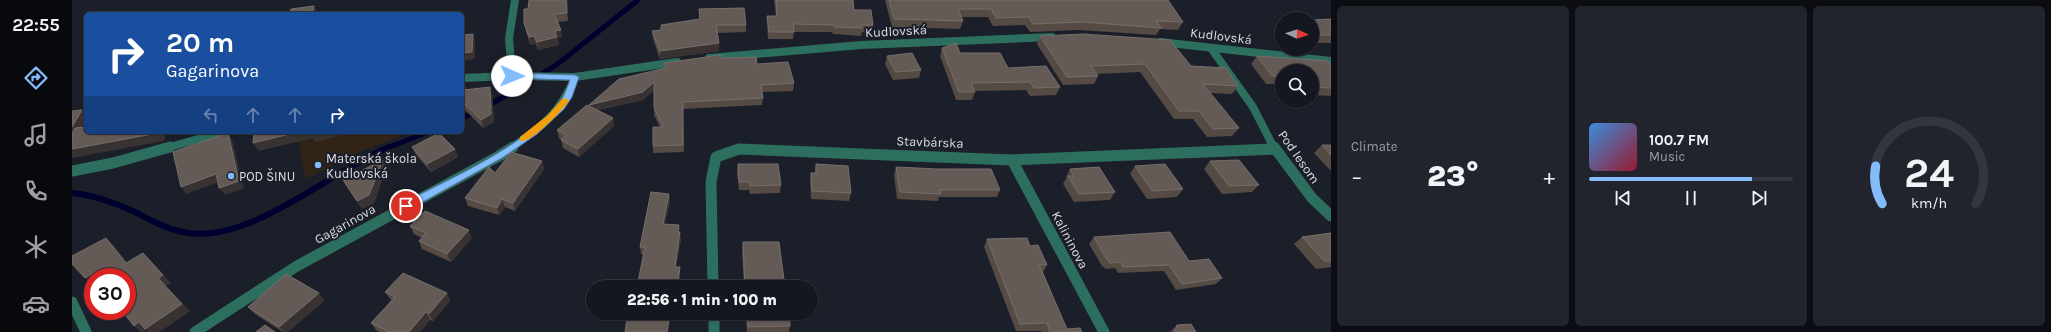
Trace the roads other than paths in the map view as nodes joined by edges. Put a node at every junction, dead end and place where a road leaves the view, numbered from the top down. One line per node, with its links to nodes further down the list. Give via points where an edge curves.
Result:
1 (515, 0): 8 (street, via 510,19 508,49)
2 (1063, 36): 5 (street, Kudlovská, via 861,45)
3 (1152, 41): 4 (street, Kudlovská)
4 (1212, 48): 7 (street, Kudlovská); 12 (street, Pod lesom, via 1253,107)
5 (701, 59)
6 (685, 61): 9 (street)
7 (1331, 61)
8 (512, 76): 9 (street); 10 (street)
9 (575, 77): 20 (street, Gagarinova, via 567,97 556,112 534,132 499,156 296,266)
10 (464, 78)
11 (215, 134): 14 (street, via 113,163)
12 (1275, 149): 13 (street, Stavbárska); 15 (street, Pod lesom, via 1312,198)
13 (1012, 160): 16 (street, Stavbárska, via 739,149 716,157 711,182); 22 (street, Kalininova)
14 (72, 171)
15 (1331, 216)
16 (713, 280)
17 (72, 302): 19 (street)
18 (714, 320): 21 (street)
19 (86, 332)
20 (195, 332)
21 (714, 332)
22 (1104, 332)

